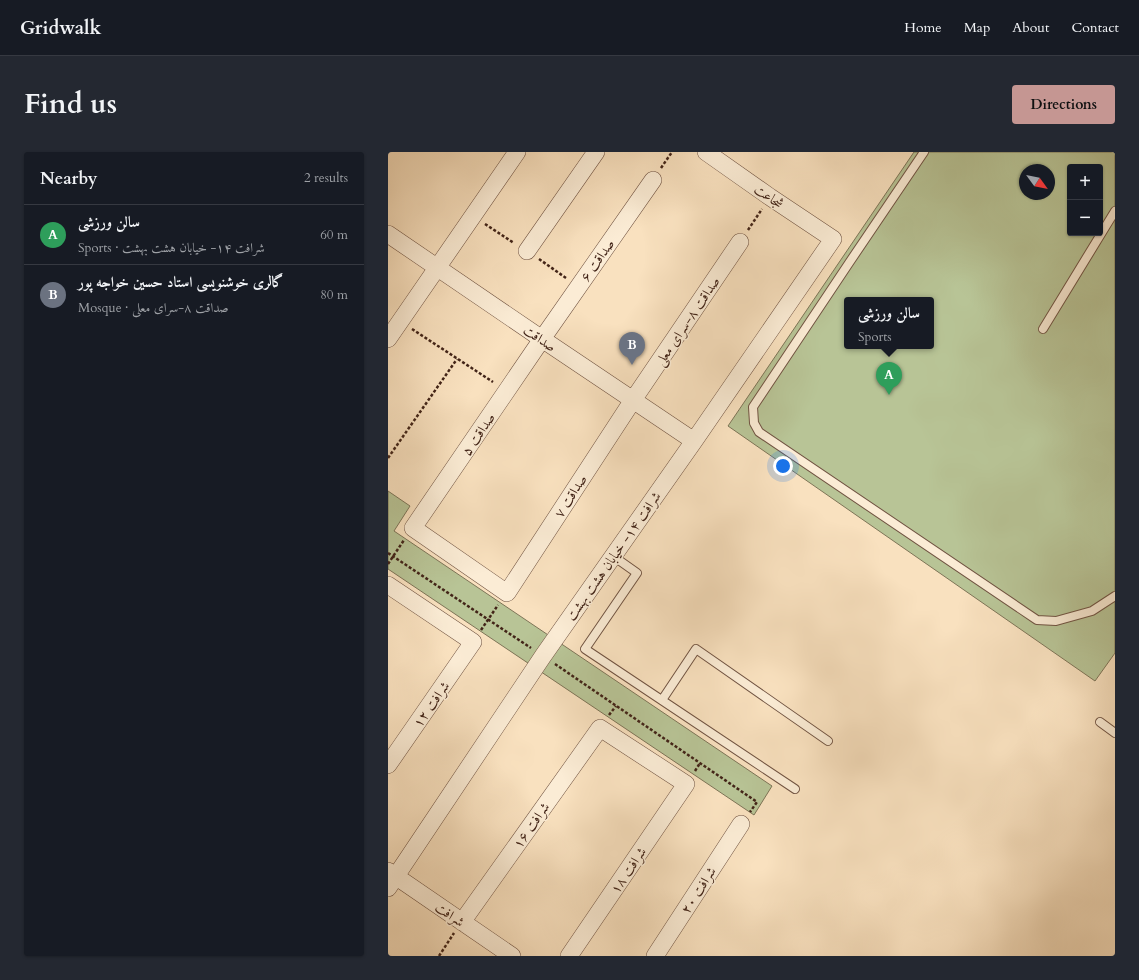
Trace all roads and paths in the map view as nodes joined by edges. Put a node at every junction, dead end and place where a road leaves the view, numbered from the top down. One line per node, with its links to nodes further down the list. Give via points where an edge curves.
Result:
1 (517, 152): 12 (street)
2 (596, 152): 11 (street)
3 (706, 152): 6 (street, شجاعت)
4 (924, 152): 29 (lane, via 753,407 754,423 759,432 1037,620 1056,621 1092,611)
5 (653, 180): 16 (street, صداقت ۶)
6 (770, 197): 9 (street, شجاعت); 10 (path)
7 (1115, 211): 14 (lane)
8 (388, 234): 12 (street, صداقت)
9 (833, 238): 20 (street, شرافت ۱۴- خیابان هشت بهشت)
10 (740, 242): 19 (street, صداقت ۸-سرای معلی)
11 (527, 251)
12 (437, 267): 13 (street); 16 (street, صداقت)
13 (400, 322): 15 (street); 17 (path)
14 (1043, 329)
15 (388, 339)
16 (542, 339): 18 (street, صداقت ۵); 19 (street, صداقت)
17 (457, 359): 18 (path); 21 (path)
18 (507, 392): 22 (street, صداقت ۵)
19 (633, 400): 20 (street, صداقت); 28 (street, صداقت ۷)
20 (694, 441): 25 (street, شرافت ۱۴- خیابان هشت بهشت)
21 (388, 458)
22 (413, 528): 24 (path); 28 (street)
23 (388, 553): 24 (path)
24 (393, 556): 26 (path); 30 (path)
25 (613, 556): 32 (street, شرافت ۱۴- خیابان هشت بهشت); 33 (lane, via 638,573 585,649)
26 (388, 564)
27 (388, 585): 31 (street)
28 (507, 593): 30 (path)
29 (1115, 596)
30 (488, 619): 31 (path); 32 (path)
31 (473, 642): 37 (street, شرافت ۱۲)
32 (543, 656): 40 (path, via 757,802); 41 (street, شرافت ۱۴- خیابان هشت بهشت)
33 (662, 700): 36 (lane, via 696,649); 39 (lane)
34 (1100, 722): 35 (lane)
35 (1115, 733)
36 (828, 741)
37 (388, 765)
38 (686, 784): 42 (street, شرافت ۱۶, via 600,728); 45 (street, شرافت ۱۸)
39 (795, 789)
40 (741, 824): 46 (street, شرافت ۲۰)
41 (390, 878): 42 (street, شرافت)
42 (462, 922): 43 (path); 44 (street, شرافت)
43 (439, 956)
44 (512, 956)
45 (569, 956)
46 (655, 956)

